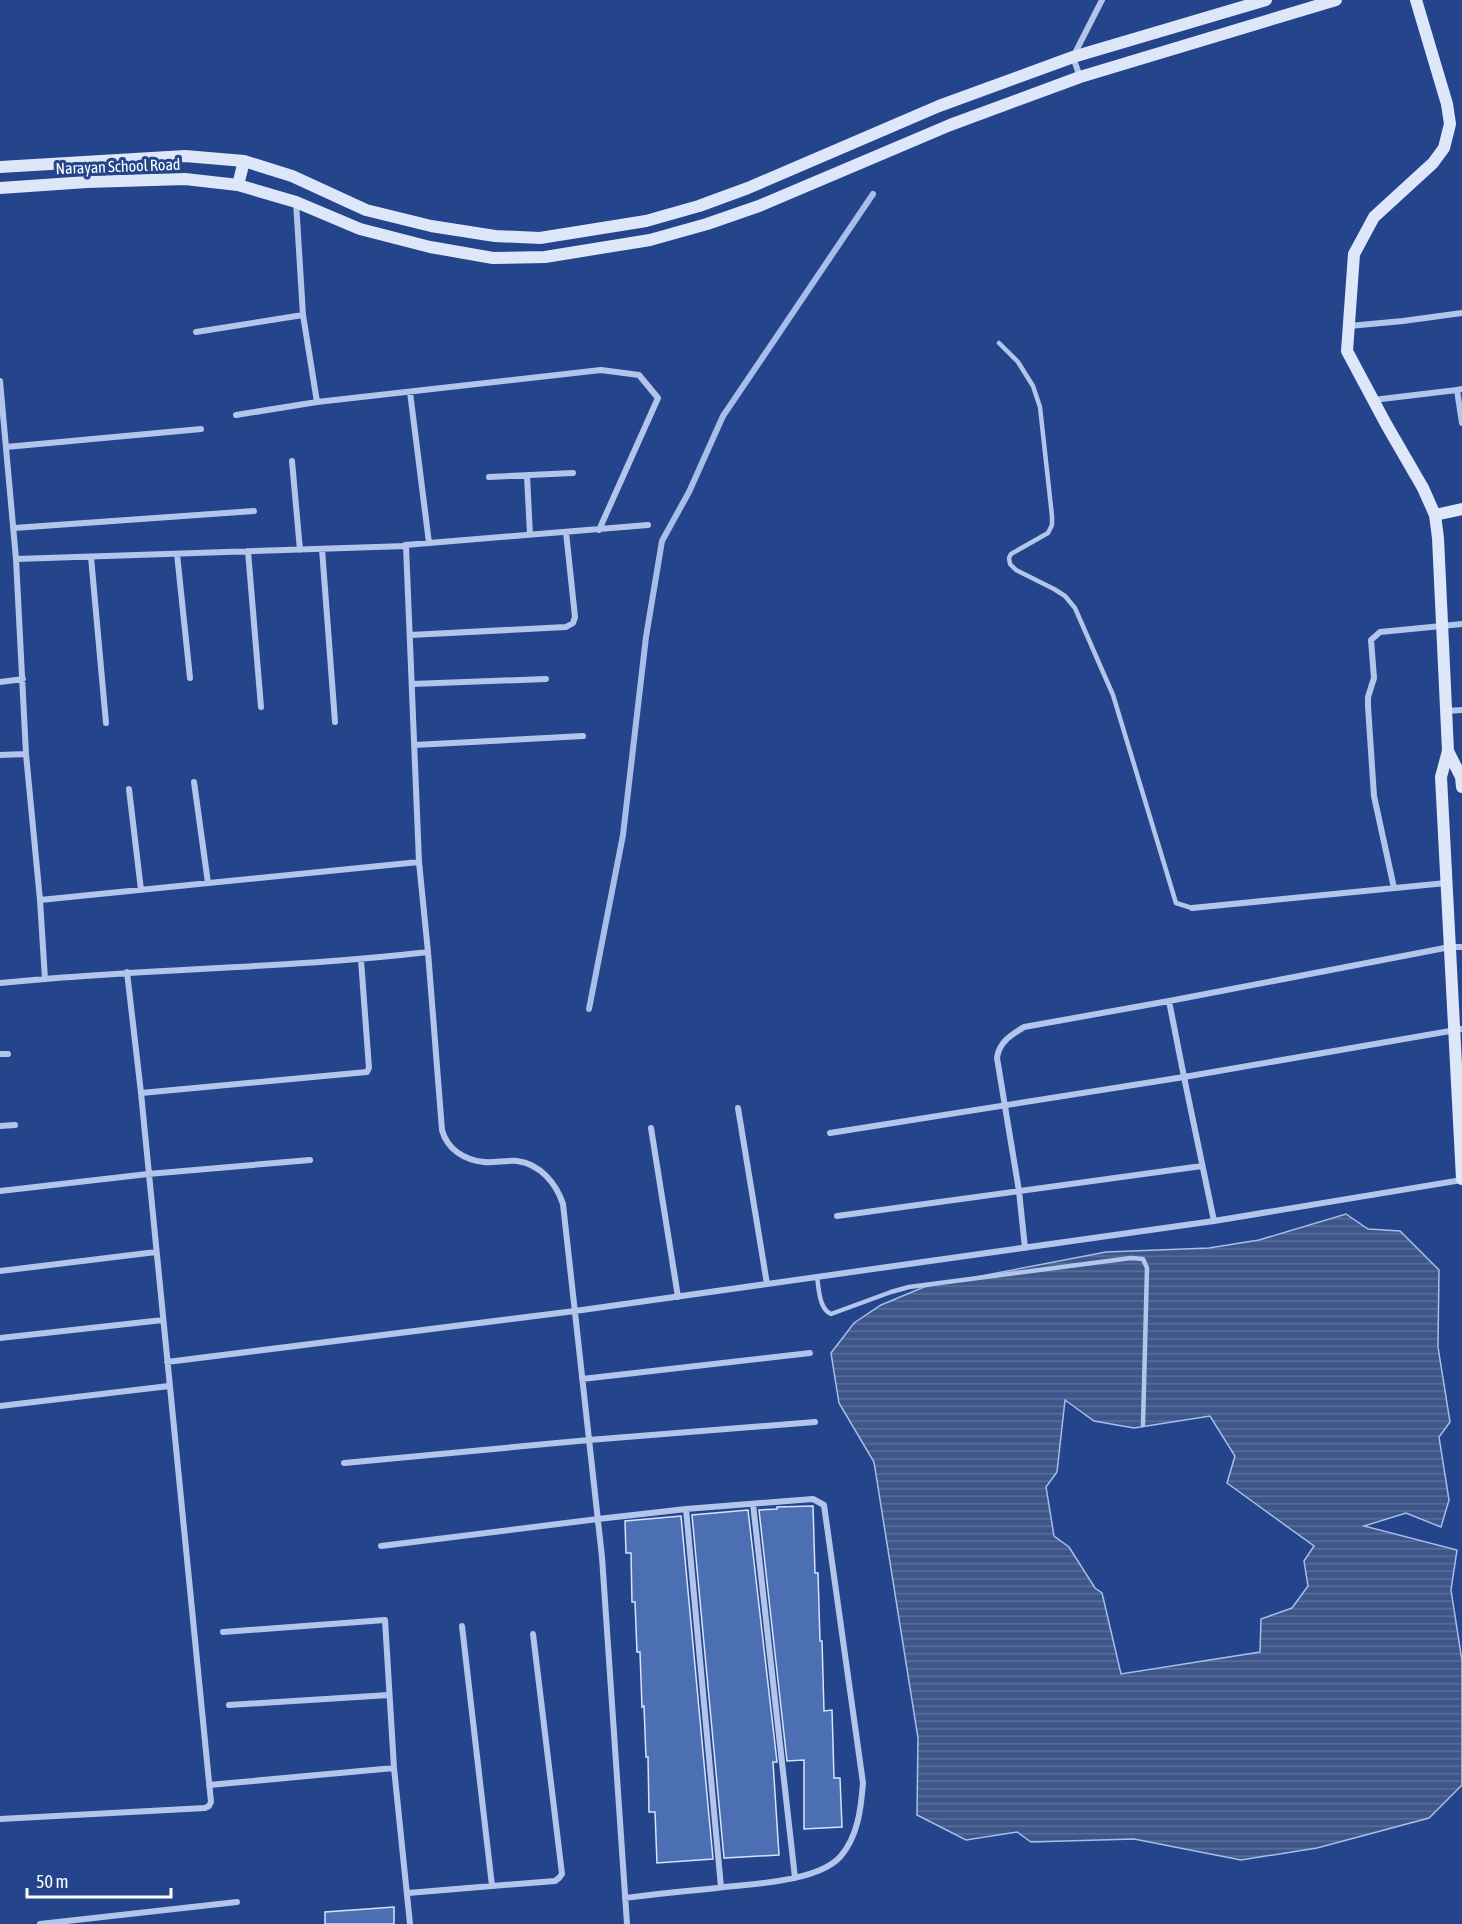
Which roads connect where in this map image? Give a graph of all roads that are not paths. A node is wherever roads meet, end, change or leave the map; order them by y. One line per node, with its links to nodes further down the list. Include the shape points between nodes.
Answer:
1 (1102, 0): 5 (street)
2 (1266, 0): 5 (street)
3 (1336, 0): 6 (street, Narayan School Road)
4 (1416, 0): 14 (street, via 1450,124 1444,148 1433,163 1374,217 1354,254)
5 (1073, 57): 6 (street); 7 (street, via 939,106 699,206 646,221 540,238 431,226 366,210 291,176)
6 (1080, 77): 11 (street, Narayan School Road, via 950,125 759,206 650,240 596,250 545,257 493,258 360,229)
7 (244, 161): 8 (street, via 185,156); 9 (street)
8 (0, 166)
9 (238, 185): 10 (street, Narayan School Road, via 185,179); 11 (street, Narayan School Road)
10 (0, 188)
11 (296, 202): 13 (street)
12 (1462, 313): 14 (street)
13 (303, 315): 15 (street); 22 (street)
14 (1349, 326): 21 (street, via 1347,351)
15 (196, 332)
16 (999, 343): 74 (lane, via 1034,386 1040,407 1052,516 1048,532 1011,554 1010,564 1065,596 1075,608 1113,695 1176,903)
17 (0, 381): 20 (street)
18 (1460, 389): 21 (street); 24 (street)
19 (410, 392): 22 (street); 36 (street, via 601,370 639,375 658,398); 39 (street)
20 (1, 396): 26 (street)
21 (1373, 400): 33 (street)
22 (317, 402): 23 (street)
23 (236, 415)
24 (1462, 423)
25 (201, 429): 26 (street)
26 (6, 447): 35 (street)
27 (292, 461): 42 (street)
28 (573, 473): 29 (street)
29 (527, 476): 30 (street); 38 (street)
30 (489, 477)
31 (1462, 509): 33 (street)
32 (254, 511): 35 (street)
33 (1436, 515): 48 (street)
34 (648, 525): 36 (street)
35 (14, 528): 46 (street)
36 (598, 530): 37 (street)
37 (566, 532): 38 (street); 49 (street, via 573,623 566,627)
38 (530, 535): 39 (street)
39 (429, 543): 40 (street)
40 (395, 546): 41 (street); 49 (street, via 406,546)
41 (322, 549): 42 (street); 58 (street)
42 (300, 550): 43 (street)
43 (248, 551): 44 (street); 55 (street)
44 (177, 554): 45 (street); 50 (street)
45 (91, 557): 46 (street); 59 (street)
46 (16, 559): 51 (street)
47 (1462, 624): 48 (street)
48 (1442, 626): 57 (street); 71 (street, via 1380,632 1371,640 1374,670 1368,706 1374,796)
49 (410, 635): 54 (street)
50 (190, 678)
51 (23, 679): 53 (street); 63 (street)
52 (546, 679): 54 (street)
53 (0, 682)
54 (412, 684): 61 (street)
55 (261, 707)
56 (1462, 710): 57 (street)
57 (1446, 711): 62 (street)
58 (335, 722)
59 (106, 723)
60 (583, 736): 61 (street)
61 (414, 745): 68 (street)
62 (1448, 751): 66 (street); 70 (street, via 1441,777)
63 (26, 754): 64 (street); 73 (street)
64 (0, 755)
65 (194, 782): 69 (street)
66 (1462, 787)
67 (129, 789): 72 (street)
68 (419, 861): 69 (street); 76 (street)
69 (208, 883): 72 (street)
70 (1446, 883): 71 (street); 75 (street)
71 (1394, 888): 74 (street)
72 (141, 890): 73 (street)
73 (40, 900): 79 (street)
74 (1192, 908)
75 (1456, 947): 81 (street); 82 (street)
76 (428, 952): 77 (street); 107 (street, via 444,1140 450,1148 472,1159 519,1161 547,1177 563,1204)
77 (361, 960): 78 (street); 86 (street, via 367,1072)
78 (127, 972): 79 (street); 86 (street)
79 (45, 979): 80 (street)
80 (0, 983)
81 (1169, 1001): 85 (street); 87 (street, via 1024,1027 1014,1033 998,1049)
82 (1458, 1030): 85 (street); 96 (street)
83 (8, 1053): 84 (street)
84 (0, 1054)
85 (1184, 1077): 87 (street); 94 (street)
86 (141, 1093): 95 (street)
87 (1004, 1107): 92 (street); 98 (street)
88 (738, 1108): 105 (street)
89 (15, 1125): 90 (street)
90 (0, 1126)
91 (651, 1128): 106 (street)
92 (830, 1132)
93 (310, 1160): 95 (street)
94 (1202, 1166): 98 (street); 100 (street)
95 (148, 1174): 97 (street); 102 (street)
96 (1462, 1179): 100 (street)
97 (0, 1191)
98 (1018, 1191): 99 (street); 101 (street)
99 (837, 1216)
100 (1214, 1221): 101 (street)
101 (1026, 1248): 104 (street)
102 (156, 1252): 103 (street); 108 (street)
103 (0, 1271)
104 (817, 1277): 105 (street); 116 (lane, via 823,1307 831,1314 909,1287 1143,1259 1147,1268)
105 (767, 1284): 106 (street)
106 (678, 1297): 107 (street)
107 (575, 1311): 111 (street); 112 (street)
108 (163, 1320): 109 (street); 111 (street)
109 (0, 1338)
110 (810, 1353): 112 (street)
111 (167, 1362): 113 (street)
112 (582, 1379): 117 (street)
113 (169, 1386): 114 (street); 129 (street)
114 (0, 1406)
115 (815, 1422): 117 (street)
116 (1143, 1425)
117 (589, 1440): 118 (street); 121 (street)
118 (344, 1462)
119 (753, 1504): 120 (street); 131 (street); 131 (street, via 813,1499 824,1505 863,1783 861,1812 840,1857 822,1869)
120 (686, 1509): 121 (street); 133 (street)
121 (598, 1519): 122 (street); 135 (street)
122 (381, 1546)
123 (462, 1626): 132 (street)
124 (223, 1632): 126 (street, via 385,1620)
125 (532, 1634): 132 (street, via 562,1874 555,1881)
126 (389, 1695): 127 (street); 128 (street)
127 (229, 1705)
128 (394, 1768): 129 (street); 134 (street)
129 (209, 1785): 130 (street, via 211,1802 205,1808)
130 (0, 1819)
131 (795, 1878): 133 (street)
132 (492, 1886): 134 (street)
133 (721, 1887): 135 (street)
134 (408, 1893): 138 (street)
135 (625, 1898): 139 (street)
136 (237, 1902): 137 (street)
137 (40, 1924)
138 (411, 1924)
139 (627, 1924)

